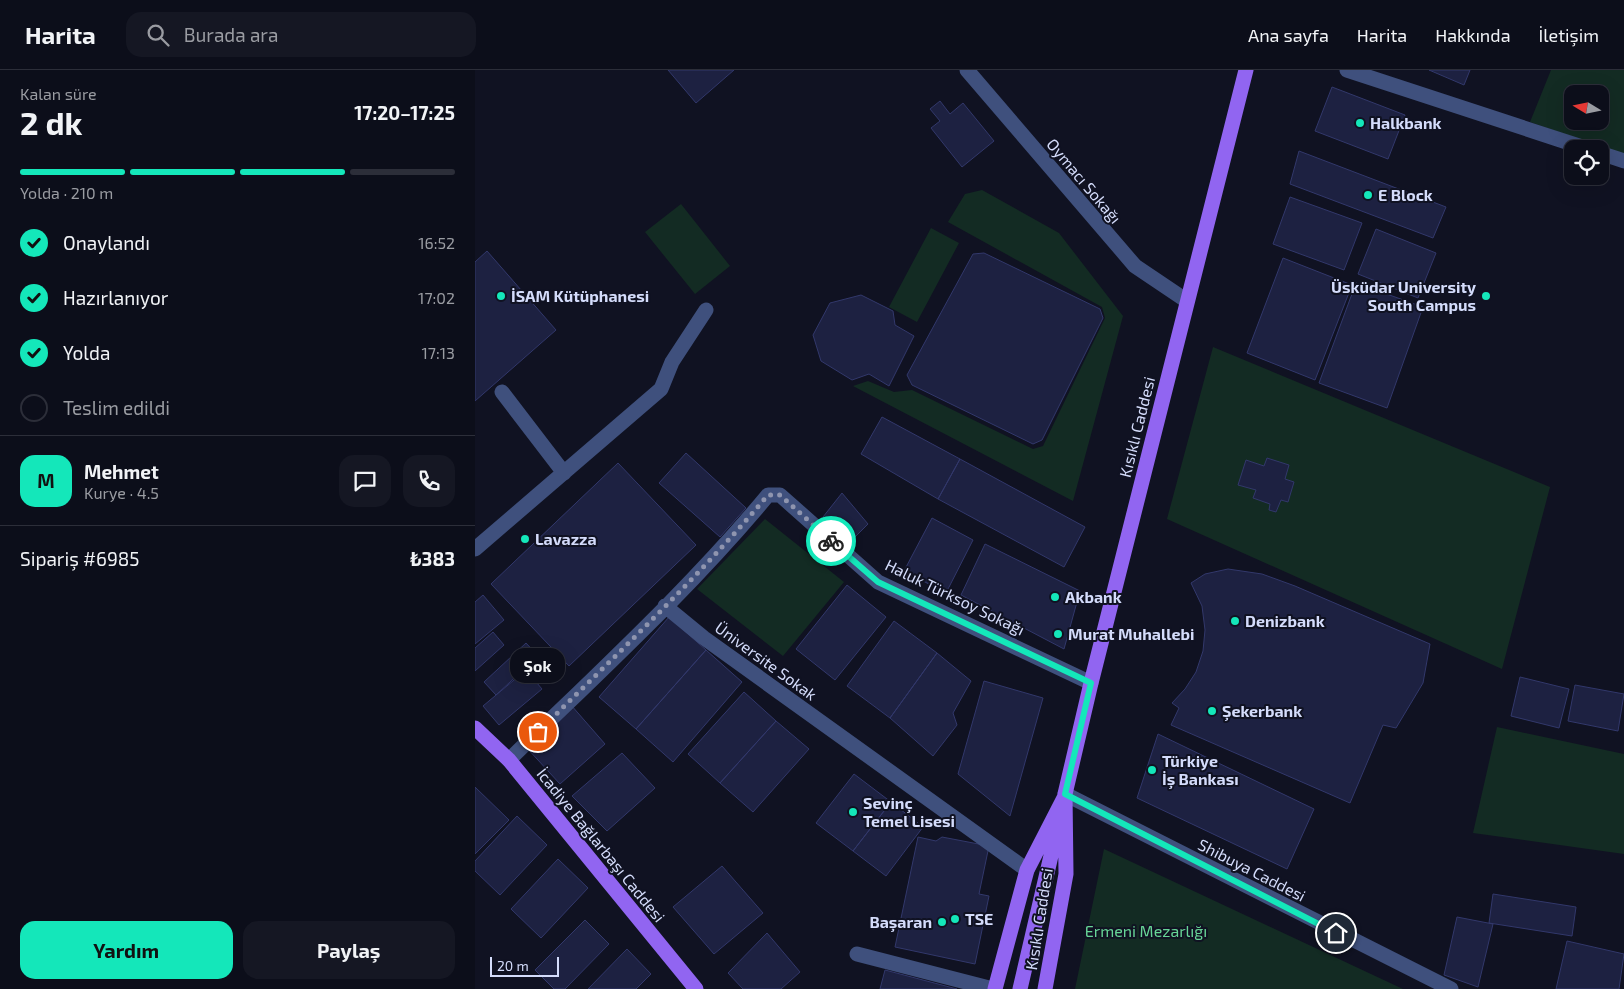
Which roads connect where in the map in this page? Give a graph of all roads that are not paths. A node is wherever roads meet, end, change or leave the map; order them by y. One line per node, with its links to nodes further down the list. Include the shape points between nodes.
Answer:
1 (967, 70): 7 (street, Oymacı Sokağı, via 1135,266)
2 (1245, 70): 7 (main road, Kısıklı Caddesi)
3 (1347, 70): 4 (street)
4 (1564, 141)
5 (1609, 156): 6 (street)
6 (1624, 161)
7 (1187, 301): 13 (main road, Kısıklı Caddesi)
8 (705, 310): 10 (street, via 672,362 661,389)
9 (502, 392): 10 (street)
10 (564, 473): 11 (street)
11 (475, 549)
12 (665, 606): 13 (street, Haluk Türksoy Sokağı, via 768,495 780,495 878,582); 15 (street); 17 (street, Üniversite Sokak, via 704,638)
13 (1091, 683): 16 (main road, Kısıklı Caddesi)
14 (475, 728): 15 (main road, İcadiye Bağlarbaşı Caddesi)
15 (509, 760): 19 (main road, İcadiye Bağlarbaşı Caddesi)
16 (1065, 794): 17 (main road, Kısıklı Caddesi); 21 (main road); 22 (main road, Kısıklı Caddesi, via 1066,874); 23 (street, Shibuya Caddesi)
17 (1027, 870): 20 (main road, Kısıklı Caddesi)
18 (857, 954): 20 (street)
19 (697, 989)
20 (994, 989)
21 (1019, 989)
22 (1045, 989)
23 (1451, 989)

